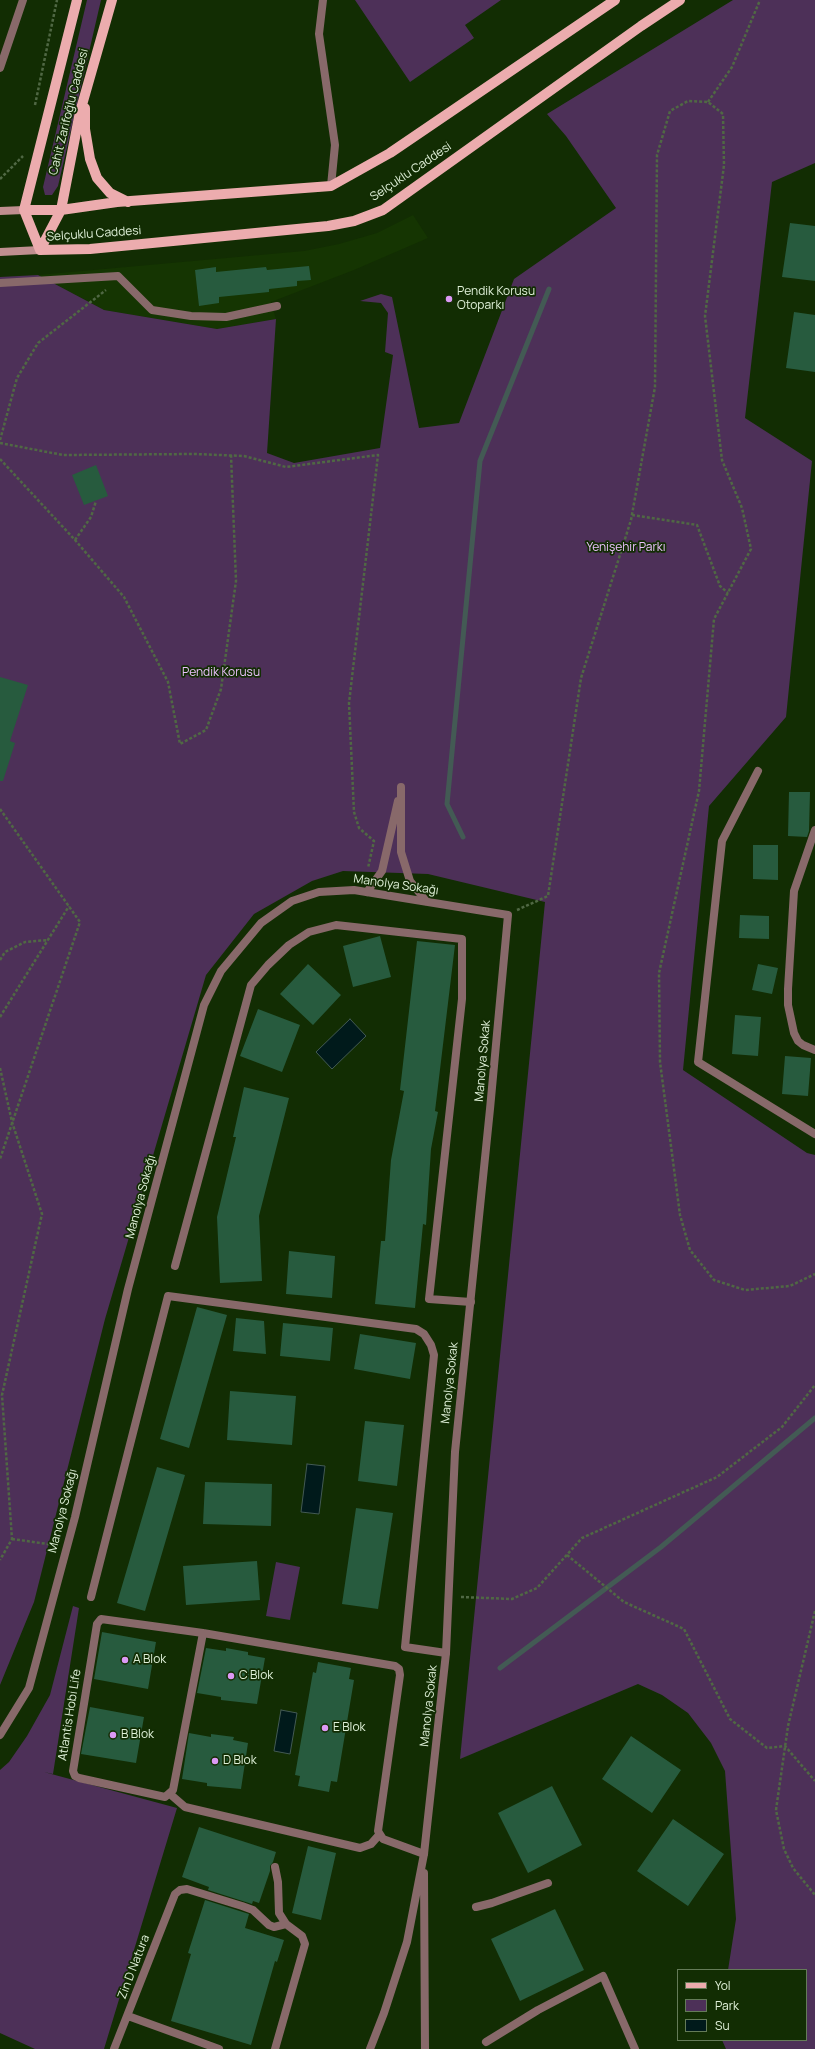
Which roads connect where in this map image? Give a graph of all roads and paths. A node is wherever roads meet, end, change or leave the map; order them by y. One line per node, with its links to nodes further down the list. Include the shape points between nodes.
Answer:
1 (23, 0): 9 (street)
2 (57, 0): 12 (path)
3 (77, 0): 17 (main road, Cahit Zarifoğlu Caddesi)
4 (112, 0): 10 (main road, Cahit Zarifoğlu Caddesi)
5 (323, 0): 15 (street, via 318,34 335,144)
6 (615, 0): 15 (main road, via 390,153)
7 (680, 0): 20 (main road, Selçuklu Caddesi, via 383,210 354,221 328,226 90,249)
8 (760, 0): 11 (path, via 732,67)
9 (0, 68)
10 (85, 94): 16 (main road, via 85,130 90,159 97,178 110,193); 18 (main road, Cahit Zarifoğlu Caddesi)
11 (708, 102): 29 (path, via 688,101 670,111 657,155 655,387); 31 (path, via 723,114 724,165 705,316 722,460 742,508 751,549)
12 (34, 109)
13 (25, 154): 14 (path)
14 (0, 179)
15 (331, 186): 16 (main road)
16 (128, 202): 18 (main road)
17 (24, 210): 18 (main road); 19 (main road); 20 (main road, Selçuklu Caddesi)
18 (61, 210): 20 (main road, Cahit Zarifoğlu Caddesi)
19 (0, 211)
20 (40, 250): 21 (main road, Selçuklu Caddesi)
21 (0, 252)
22 (118, 276): 23 (street); 24 (street, via 152,310 191,316 226,317); 25 (path, via 107,289 38,343 17,378)
23 (0, 283)
24 (277, 306)
25 (0, 441): 26 (path, via 63,455)
26 (231, 455): 30 (path, via 236,581 221,688 206,730 180,744 168,682 124,597); 35 (path, via 286,467 378,455 349,702 354,812 358,828 374,841)
27 (0, 458): 30 (path)
28 (96, 501): 30 (path, via 91,517)
29 (632, 515): 31 (path, via 697,525 720,586); 39 (path, via 581,678 548,896)
30 (75, 540)
31 (728, 593): 50 (path, via 714,619 699,791 659,973 660,1062 680,1215 690,1250 714,1280 745,1290 790,1286)
32 (758, 771): 47 (street, via 722,841 698,1062)
33 (0, 809): 38 (path)
34 (815, 830): 44 (street, via 794,891 788,989 788,1005 794,1033 798,1041)
35 (367, 870)
36 (367, 892): 37 (street, Manolya Sokağı); 37 (street, via 382,871 401,787 401,852 410,881); 54 (street, Manolya Sokağı, via 319,892 292,901 261,923 238,949 221,971 204,1005 128,1289)
37 (426, 901): 39 (street, Manolya Sokağı)
38 (69, 906): 40 (path); 46 (path, via 80,922)
39 (508, 915): 51 (street, Manolya Sokak)
40 (48, 940): 41 (path, via 25,942 5,952); 42 (path)
41 (0, 960)
42 (1, 1012): 43 (path)
43 (0, 1017)
44 (815, 1050)
45 (0, 1068): 46 (path)
46 (12, 1122): 48 (path); 53 (path, via 42,1214 2,1395)
47 (815, 1134)
48 (0, 1159)
49 (175, 1266): 51 (street, via 251,985 268,965 289,945 309,932 336,925 462,939 462,999 429,1299)
50 (815, 1274)
51 (471, 1302): 58 (street, Manolya Sokak, via 455,1452)
52 (815, 1385): 55 (path, via 782,1427 716,1477 582,1538)
53 (12, 1539): 54 (path); 56 (path)
54 (67, 1546): 62 (street, Manolya Sokağı, via 29,1688)
55 (567, 1555): 58 (path, via 537,1588 512,1599); 63 (path, via 624,1602 684,1629 730,1719 767,1748)
56 (0, 1560)
57 (91, 1597): 61 (street, via 168,1296 416,1329 424,1334 434,1355 405,1647)
58 (449, 1597): 61 (street, Manolya Sokak)
59 (815, 1610): 63 (path)
60 (203, 1633): 65 (street, via 176,1785); 65 (street, Atlantis Hobi Life, via 104,1618 97,1624 74,1774 78,1778 165,1797); 66 (street, Atlantis Hobi Life, via 395,1666 399,1670 378,1825)
61 (446, 1653): 67 (street, Manolya Sokak)
62 (0, 1735)
63 (785, 1746): 64 (path); 70 (path, via 776,1810 784,1849 793,1868)
64 (815, 1781)
65 (170, 1794): 66 (street, via 185,1807 360,1848 371,1844)
66 (379, 1835): 67 (street, via 383,1839)
67 (424, 1854): 78 (street, Manolya Sokak, via 407,1942); 79 (street, Manolya Sokak)
68 (275, 1867): 72 (street, via 278,1909)
69 (548, 1883): 71 (street, via 492,1904)
70 (815, 1895)
71 (476, 1907)
72 (286, 1924): 73 (street, Zin D Natura, via 274,1927 253,1910 183,1889 175,1894); 77 (street, via 302,1936 305,1947)
73 (128, 2016): 75 (street, Zin D Natura); 76 (street)
74 (486, 2042): 80 (street, via 538,2010 603,1976)
75 (114, 2049)
76 (219, 2049)
77 (275, 2049)
78 (370, 2049)
79 (425, 2049)
80 (635, 2049)

